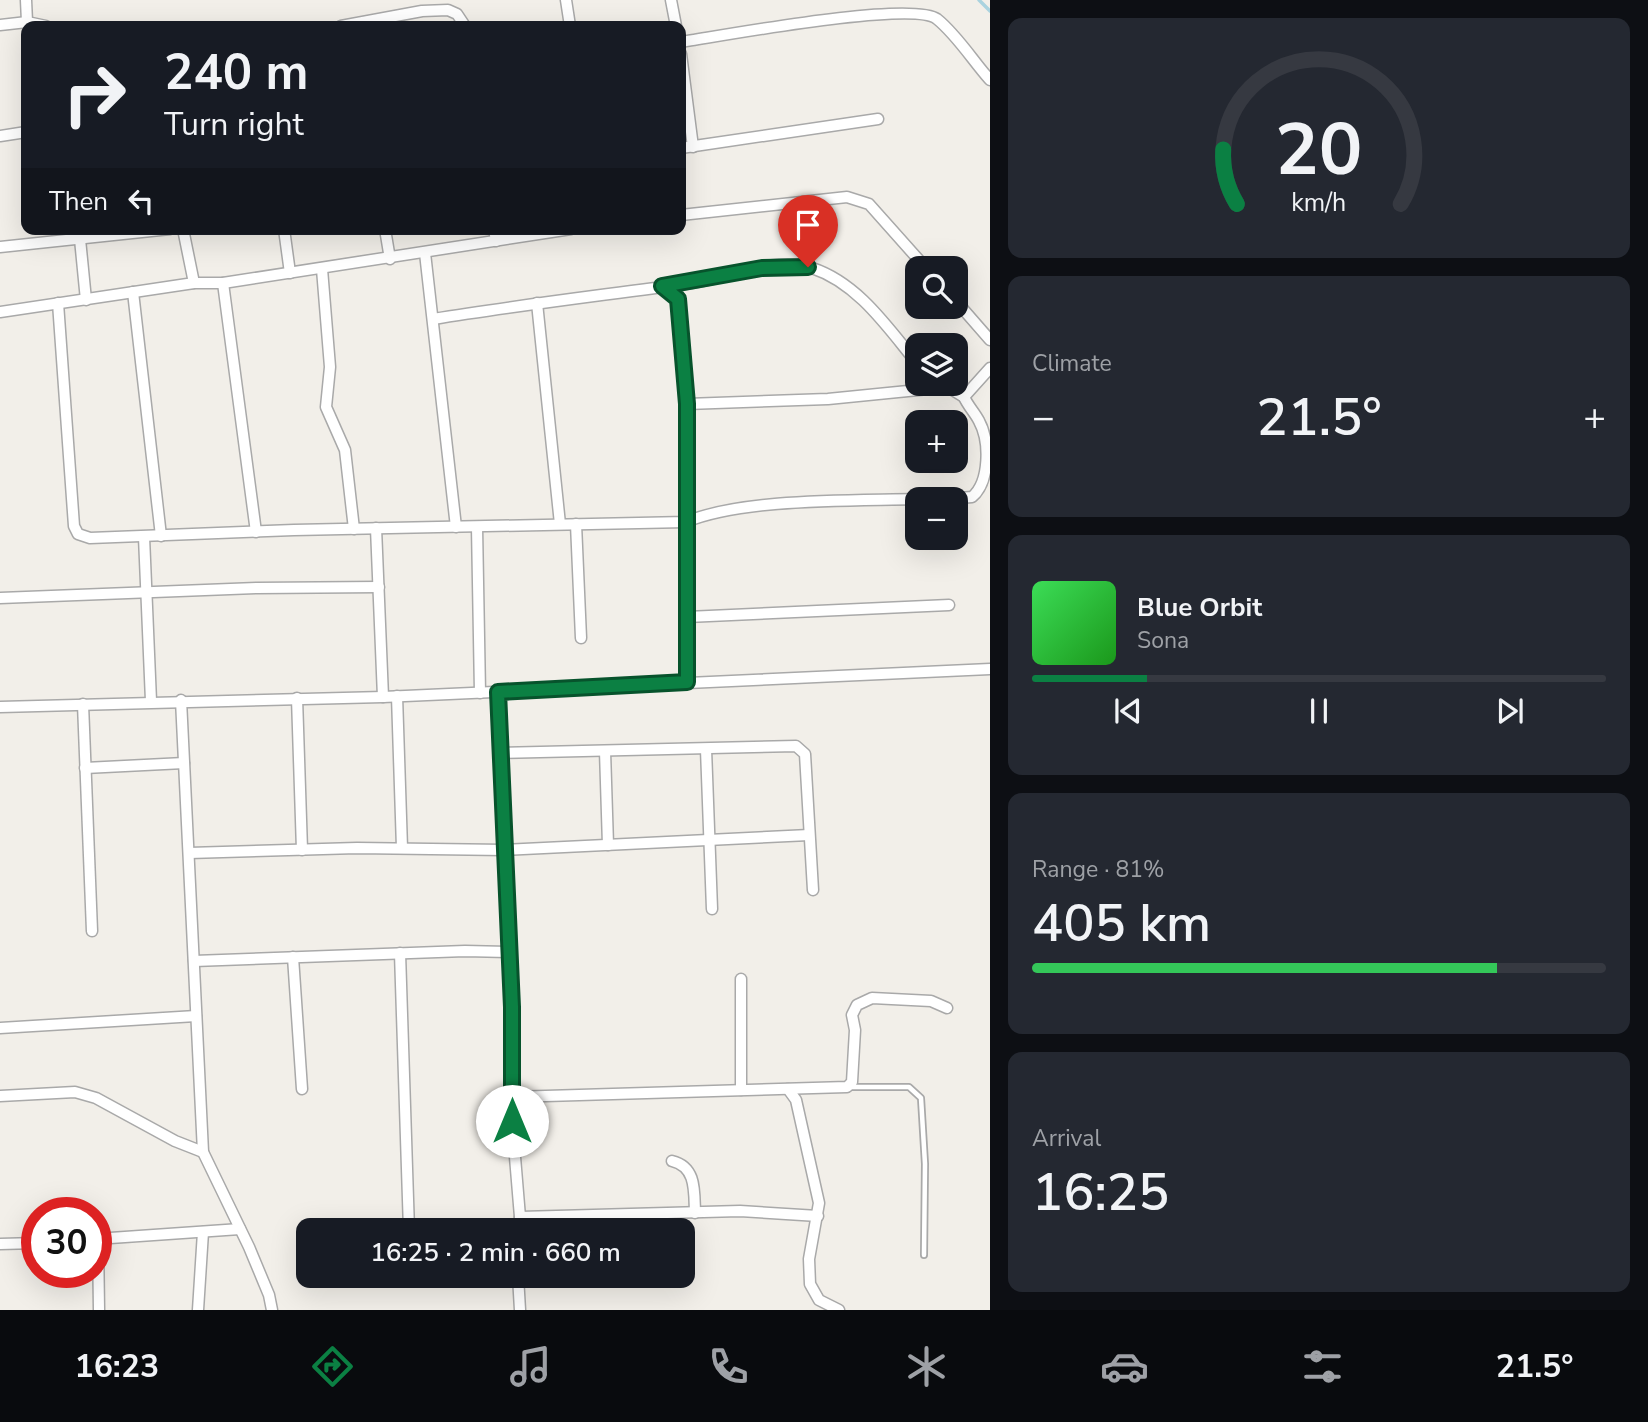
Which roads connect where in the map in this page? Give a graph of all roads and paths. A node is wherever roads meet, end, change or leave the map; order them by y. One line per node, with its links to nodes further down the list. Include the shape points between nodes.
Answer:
1 (26, 0): 4 (street)
2 (566, 0): 7 (street)
3 (671, 0): 8 (street)
4 (27, 21)
5 (377, 21): 6 (street, via 439,9 457,14)
6 (462, 21)
7 (569, 21)
8 (675, 21)
9 (21, 23): 10 (street)
10 (0, 25)
11 (686, 41): 12 (street, via 916,12 936,18)
12 (990, 80)
13 (686, 93): 17 (street)
14 (878, 119): 17 (street)
15 (21, 133): 16 (street)
16 (0, 136)
17 (693, 147): 18 (street)
18 (686, 148)
19 (686, 214): 30 (street, via 859,199 869,204)
20 (68, 235): 28 (street)
21 (79, 235): 38 (street)
22 (184, 235): 34 (street)
23 (285, 235): 33 (street)
24 (386, 235): 31 (street)
25 (495, 235): 27 (street)
26 (534, 235): 27 (street)
27 (496, 241): 29 (street)
28 (0, 247)
29 (425, 253): 31 (street); 43 (street)
30 (915, 256)
31 (390, 259): 32 (street)
32 (322, 269): 33 (street); 58 (street, via 330,367 326,407 345,450)
33 (290, 273): 35 (street)
34 (194, 283): 35 (street); 37 (street)
35 (223, 283): 59 (street)
36 (662, 286): 40 (street); 45 (street, via 762,268 808,267 855,294); 49 (street, via 678,299)
37 (133, 292): 38 (street); 60 (street)
38 (86, 300): 39 (street)
39 (58, 303): 41 (street); 61 (street, via 74,526 78,534 90,538)
40 (537, 303): 43 (street); 53 (street)
41 (0, 312)
42 (968, 315): 44 (street)
43 (433, 319): 55 (street)
44 (990, 340)
45 (905, 348)
46 (990, 369): 48 (street)
47 (905, 390): 49 (street, via 828,399)
48 (964, 397): 50 (street, via 980,422 986,455 981,486)
49 (687, 404): 52 (street)
50 (968, 497)
51 (905, 500): 52 (street, via 708,513)
52 (687, 522): 54 (street); 66 (street)
53 (560, 524): 54 (street); 56 (street)
54 (576, 524): 67 (street)
55 (456, 527): 56 (street); 57 (street)
56 (477, 527): 71 (street)
57 (376, 528): 58 (street); 62 (street)
58 (354, 529): 59 (street)
59 (256, 532): 60 (street)
60 (161, 536): 61 (street)
61 (144, 537): 63 (street)
62 (379, 587): 63 (street); 73 (street)
63 (147, 593): 64 (street); 75 (street)
64 (0, 598)
65 (949, 605): 66 (street)
66 (687, 617): 69 (street)
67 (581, 638)
68 (990, 669): 69 (street)
69 (687, 682): 70 (street)
70 (498, 692): 71 (street); 81 (street)
71 (480, 693): 72 (street)
72 (397, 696): 73 (street); 87 (street)
73 (383, 697): 74 (street)
74 (297, 698): 76 (street); 88 (street)
75 (151, 701): 76 (street); 77 (street)
76 (181, 701): 82 (street)
77 (83, 704): 78 (street); 83 (street)
78 (0, 707)
79 (706, 749): 80 (street); 84 (street, via 802,749); 85 (street)
80 (605, 751): 81 (street); 86 (street)
81 (501, 753): 89 (street)
82 (184, 763): 83 (street); 90 (street)
83 (85, 768): 93 (street)
84 (809, 835): 85 (street); 91 (street)
85 (708, 841): 86 (street); 92 (street)
86 (608, 845): 89 (street)
87 (402, 848): 88 (street); 89 (street)
88 (302, 850): 90 (street)
89 (505, 850): 94 (street)
90 (189, 853): 97 (street)
91 (813, 890)
92 (712, 909)
93 (92, 931)
94 (508, 952): 95 (street); 107 (street)
95 (400, 953): 96 (street); 113 (street)
96 (293, 957): 97 (street); 103 (street)
97 (194, 961): 100 (street)
98 (741, 979): 105 (street)
99 (947, 1008): 102 (street, via 931,1001 872,998 857,1005 852,1015 852,1082)
100 (196, 1016): 101 (street); 108 (street)
101 (0, 1028)
102 (847, 1087): 104 (street); 119 (lane, via 909,1087 921,1098)
103 (302, 1089)
104 (788, 1089): 105 (street); 111 (street, via 796,1100)
105 (741, 1090): 107 (street)
106 (0, 1096): 108 (street, via 75,1092)
107 (512, 1097): 112 (street)
108 (203, 1152): 114 (street)
109 (672, 1161): 110 (street, via 690,1174)
110 (695, 1213): 111 (street); 112 (street)
111 (818, 1216): 126 (street, via 809,1259 810,1284 819,1300)
112 (520, 1217)
113 (409, 1218)
114 (240, 1229): 115 (street); 124 (street)
115 (203, 1231): 116 (street); 123 (street)
116 (112, 1238)
117 (21, 1243): 118 (street)
118 (0, 1244)
119 (924, 1255)
120 (98, 1288): 122 (street)
121 (519, 1288): 125 (street)
122 (99, 1310)
123 (198, 1310)
124 (272, 1310)
125 (520, 1310)
126 (839, 1310)

